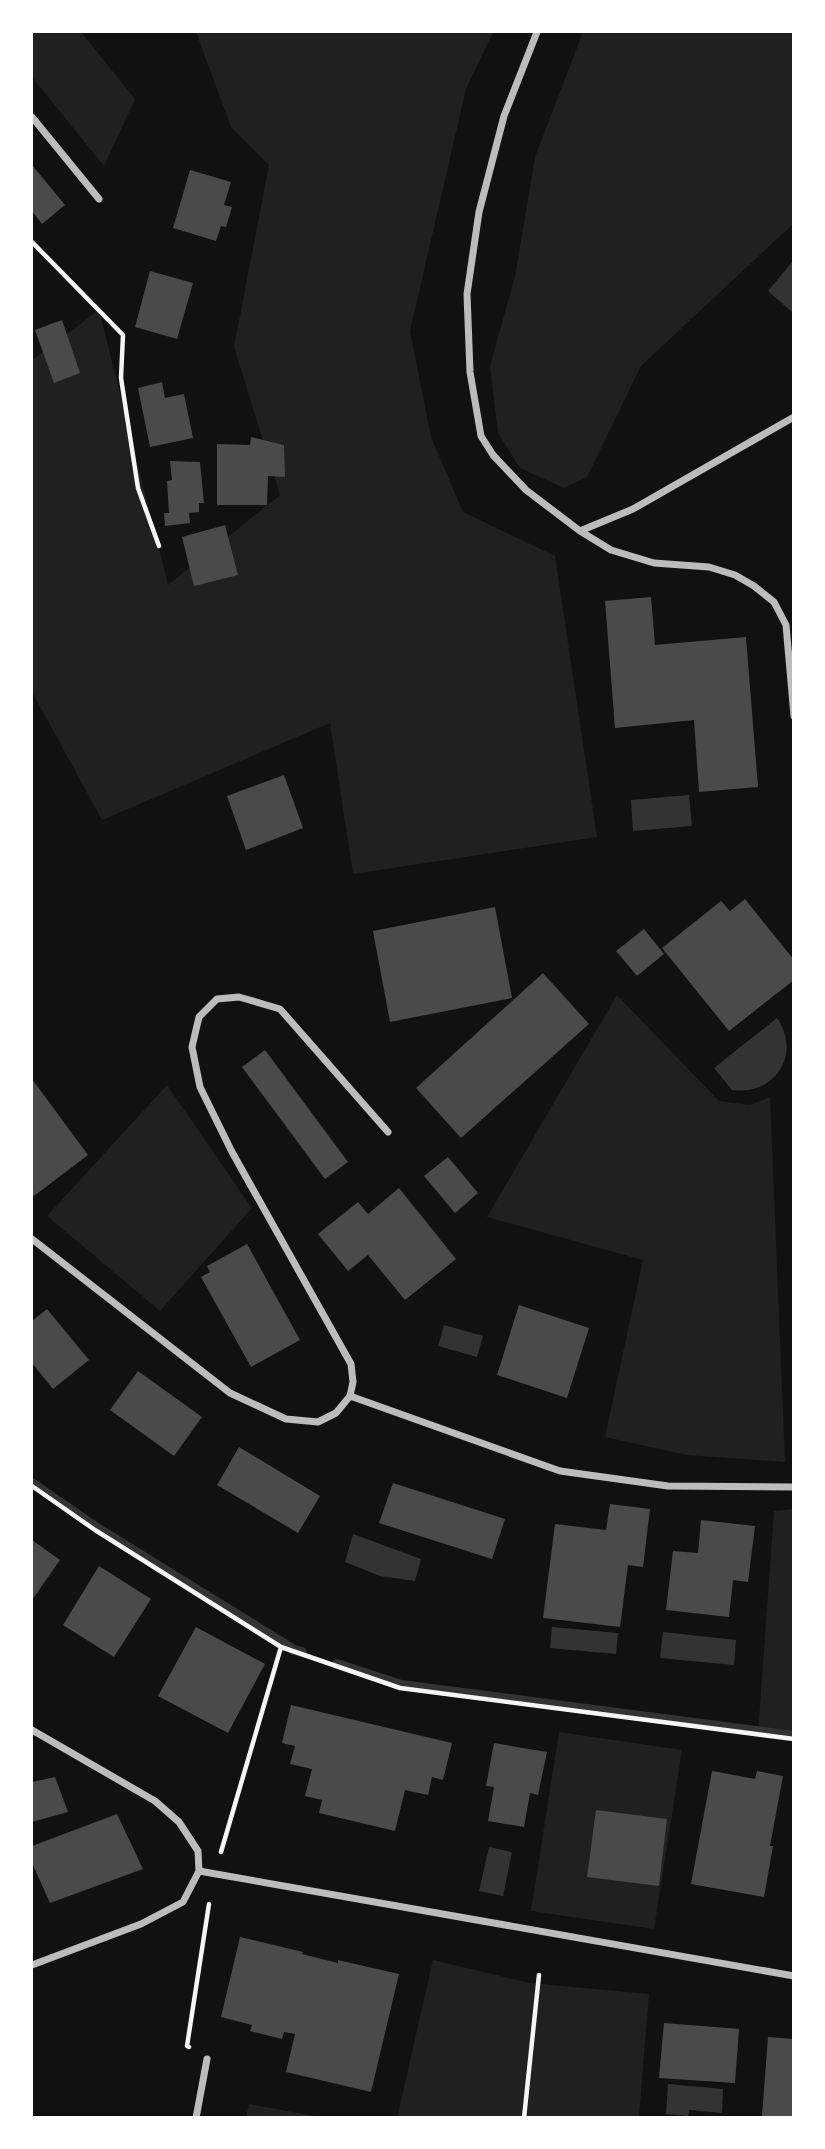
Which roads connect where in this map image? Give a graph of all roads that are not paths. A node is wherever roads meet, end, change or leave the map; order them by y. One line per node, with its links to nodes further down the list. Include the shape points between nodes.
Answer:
1 (537, 32): 5 (street, via 503,116 479,212 467,294 470,372 481,436 493,455 526,490)
2 (32, 117): 3 (street)
3 (99, 199)
4 (793, 417): 5 (street, via 633,509)
5 (580, 531): 6 (street, via 611,550 654,563 709,567 735,575 774,602 786,625)
6 (793, 716)
7 (388, 1132): 9 (street, via 280,1009 239,997 217,999 199,1017 192,1047 200,1087 351,1364)
8 (32, 1239): 9 (street, via 230,1393 286,1419 318,1422 336,1413)
9 (350, 1396): 10 (street, via 560,1471 668,1486)
10 (793, 1487)
11 (32, 1730): 12 (street, via 155,1801 179,1822 198,1852)
12 (199, 1871): 13 (street, via 183,1902 141,1924); 14 (street)
13 (32, 1965)
14 (793, 1976)
15 (207, 2059): 16 (street)
16 (195, 2118)

